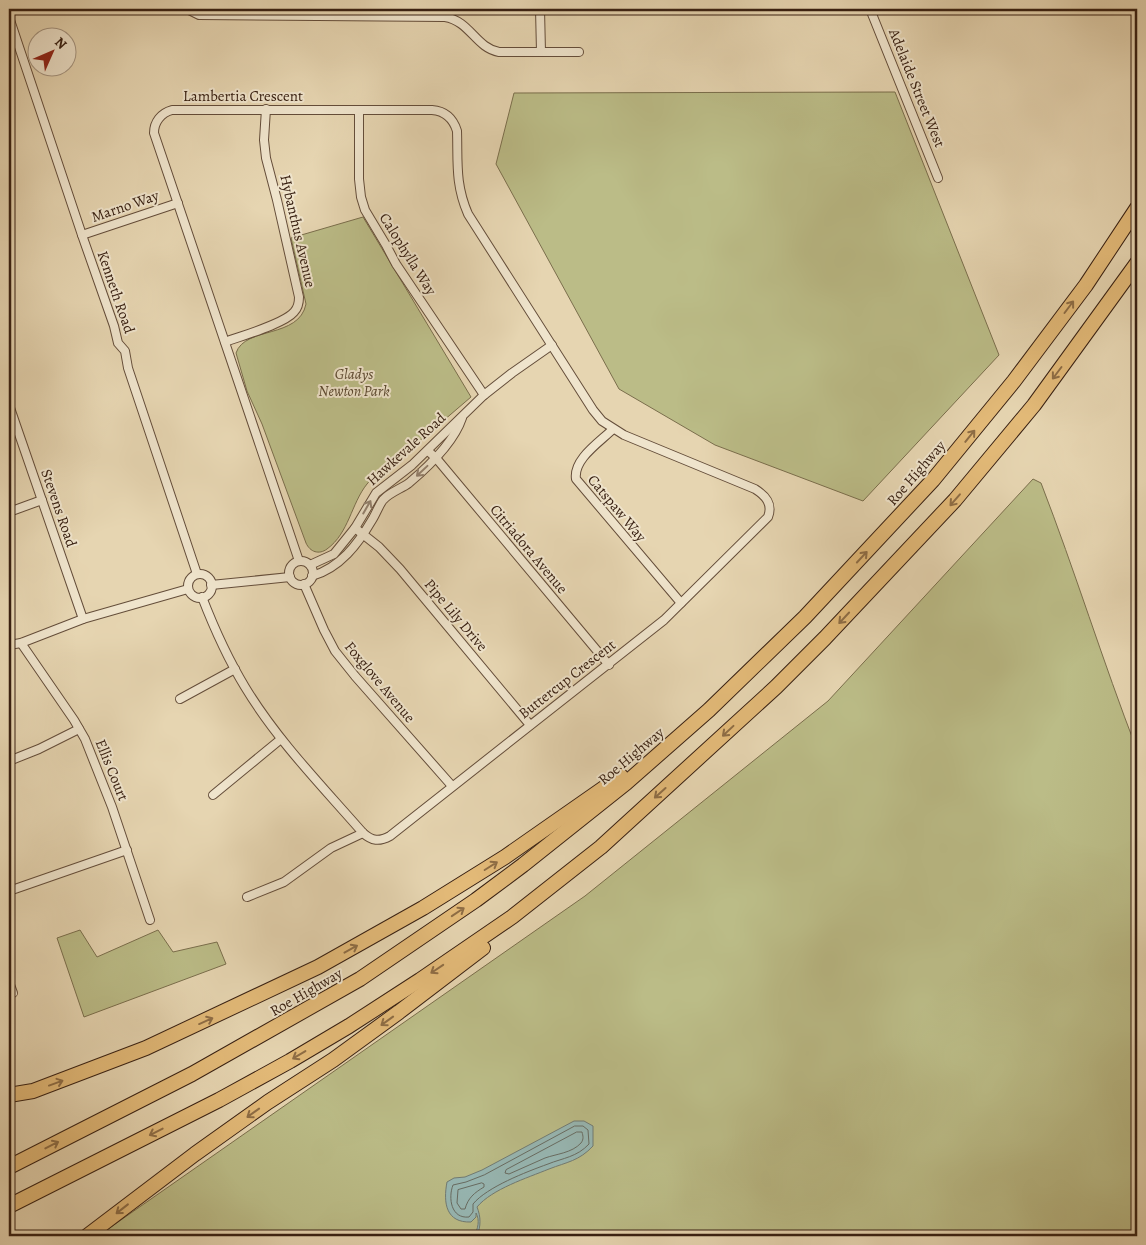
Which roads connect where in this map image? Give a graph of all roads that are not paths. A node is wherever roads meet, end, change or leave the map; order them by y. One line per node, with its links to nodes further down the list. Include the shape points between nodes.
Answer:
1 (187, 9): 5 (street, via 199,15 454,18 491,51)
2 (540, 9): 5 (street)
3 (870, 9): 9 (street, Adelaide Street West)
4 (9, 17): 12 (street, Kenneth Road)
5 (541, 52): 6 (street)
6 (579, 52)
7 (266, 110): 8 (street, Lambertia Crescent); 10 (street, Lambertia Crescent, via 172,110 158,119 154,133); 14 (street, Hybanthus Avenue, via 266,158 298,305 283,320)
8 (359, 110): 15 (street, Lambertia Crescent, via 440,111 455,124 458,184 468,214); 16 (street, Calophylla Way, via 359,179 364,210 396,264)
9 (938, 178)
10 (178, 203): 12 (street, Marno Way); 14 (street, Lambertia Crescent)
11 (1137, 208): 31 (highway, Roe Highway, one-way to 11, via 934,480 1014,381 1086,285)
12 (82, 235): 28 (street, Kenneth Road, via 118,343 125,352)
13 (1137, 263): 50 (highway, one-way to 50, via 1034,404 955,500 776,687)
14 (225, 342): 26 (street, Lambertia Crescent)
15 (552, 345): 16 (street, Hawkevale Road); 19 (street, Buttercup Crescent, via 593,410)
16 (484, 395): 18 (street, Hawkevale Road)
17 (9, 405): 22 (street, Stevens Road)
18 (462, 418): 20 (street, Hawkevale Road); 21 (street, Hawkevale Road)
19 (613, 429): 36 (street, Catspaw Way, via 579,462 575,470 576,479); 36 (street, Buttercup Crescent, via 755,489 770,504 768,517)
20 (428, 451): 21 (street, Citriadora Avenue); 24 (street, Hawkevale Road, one-way to 20, via 376,493)
21 (436, 458): 25 (street, Hawkevale Road, one-way to 25, via 383,500); 40 (street, Citriadora Avenue)
22 (42, 500): 23 (street); 37 (street, Stevens Road)
23 (9, 512)
24 (355, 528): 25 (street, Pipe Lily Drive); 27 (street, Hawkevale Road, via 334,554)
25 (364, 534): 29 (street, Hawkevale Road, via 340,561); 43 (street, Pipe Lily Drive, via 400,569)
26 (299, 561): 27 (street); 30 (street, via 291,567)
27 (310, 565): 29 (street)
28 (197, 574): 33 (street, via 207,576); 34 (street, via 190,580)
29 (312, 576): 32 (street, Hawkevale Road)
30 (290, 577): 32 (street); 33 (street)
31 (839, 581): 57 (highway, one-way to 31, via 33,1091 79,1074 227,1012 382,932 489,867 628,771 722,690); 58 (highway, Roe Highway, one-way to 31, via 192,1074 317,1005 476,900 571,828 696,722)
32 (304, 584): 47 (street, Foxglove Avenue, via 335,651)
33 (211, 585): 35 (street, via 209,593)
34 (188, 589): 35 (street, via 194,596); 37 (street)
35 (202, 597): 41 (street)
36 (681, 603): 40 (street, Buttercup Crescent)
37 (83, 620): 38 (street)
38 (21, 643): 39 (street); 44 (street, Ellis Court)
39 (9, 645)
40 (609, 665): 43 (street, Buttercup Crescent)
41 (235, 669): 42 (street); 45 (street)
42 (180, 699)
43 (530, 725): 47 (street, Buttercup Crescent)
44 (79, 729): 46 (street); 51 (street, Ellis Court)
45 (281, 739): 48 (street); 49 (street)
46 (9, 761)
47 (452, 786): 49 (street, Buttercup Crescent, via 386,838 372,840)
48 (213, 795)
49 (363, 833): 53 (street, via 331,848 284,882)
50 (601, 847): 59 (highway, one-way to 59, via 512,918 349,1026 219,1100); 60 (highway, one-way to 60, via 498,936 399,1012 195,1154)
51 (127, 850): 52 (street); 54 (street, Ellis Court)
52 (9, 891)
53 (247, 897)
54 (150, 920)
55 (9, 982): 56 (street)
56 (12, 993)
57 (9, 1095)
58 (9, 1167)
59 (9, 1206)
60 (87, 1236)

